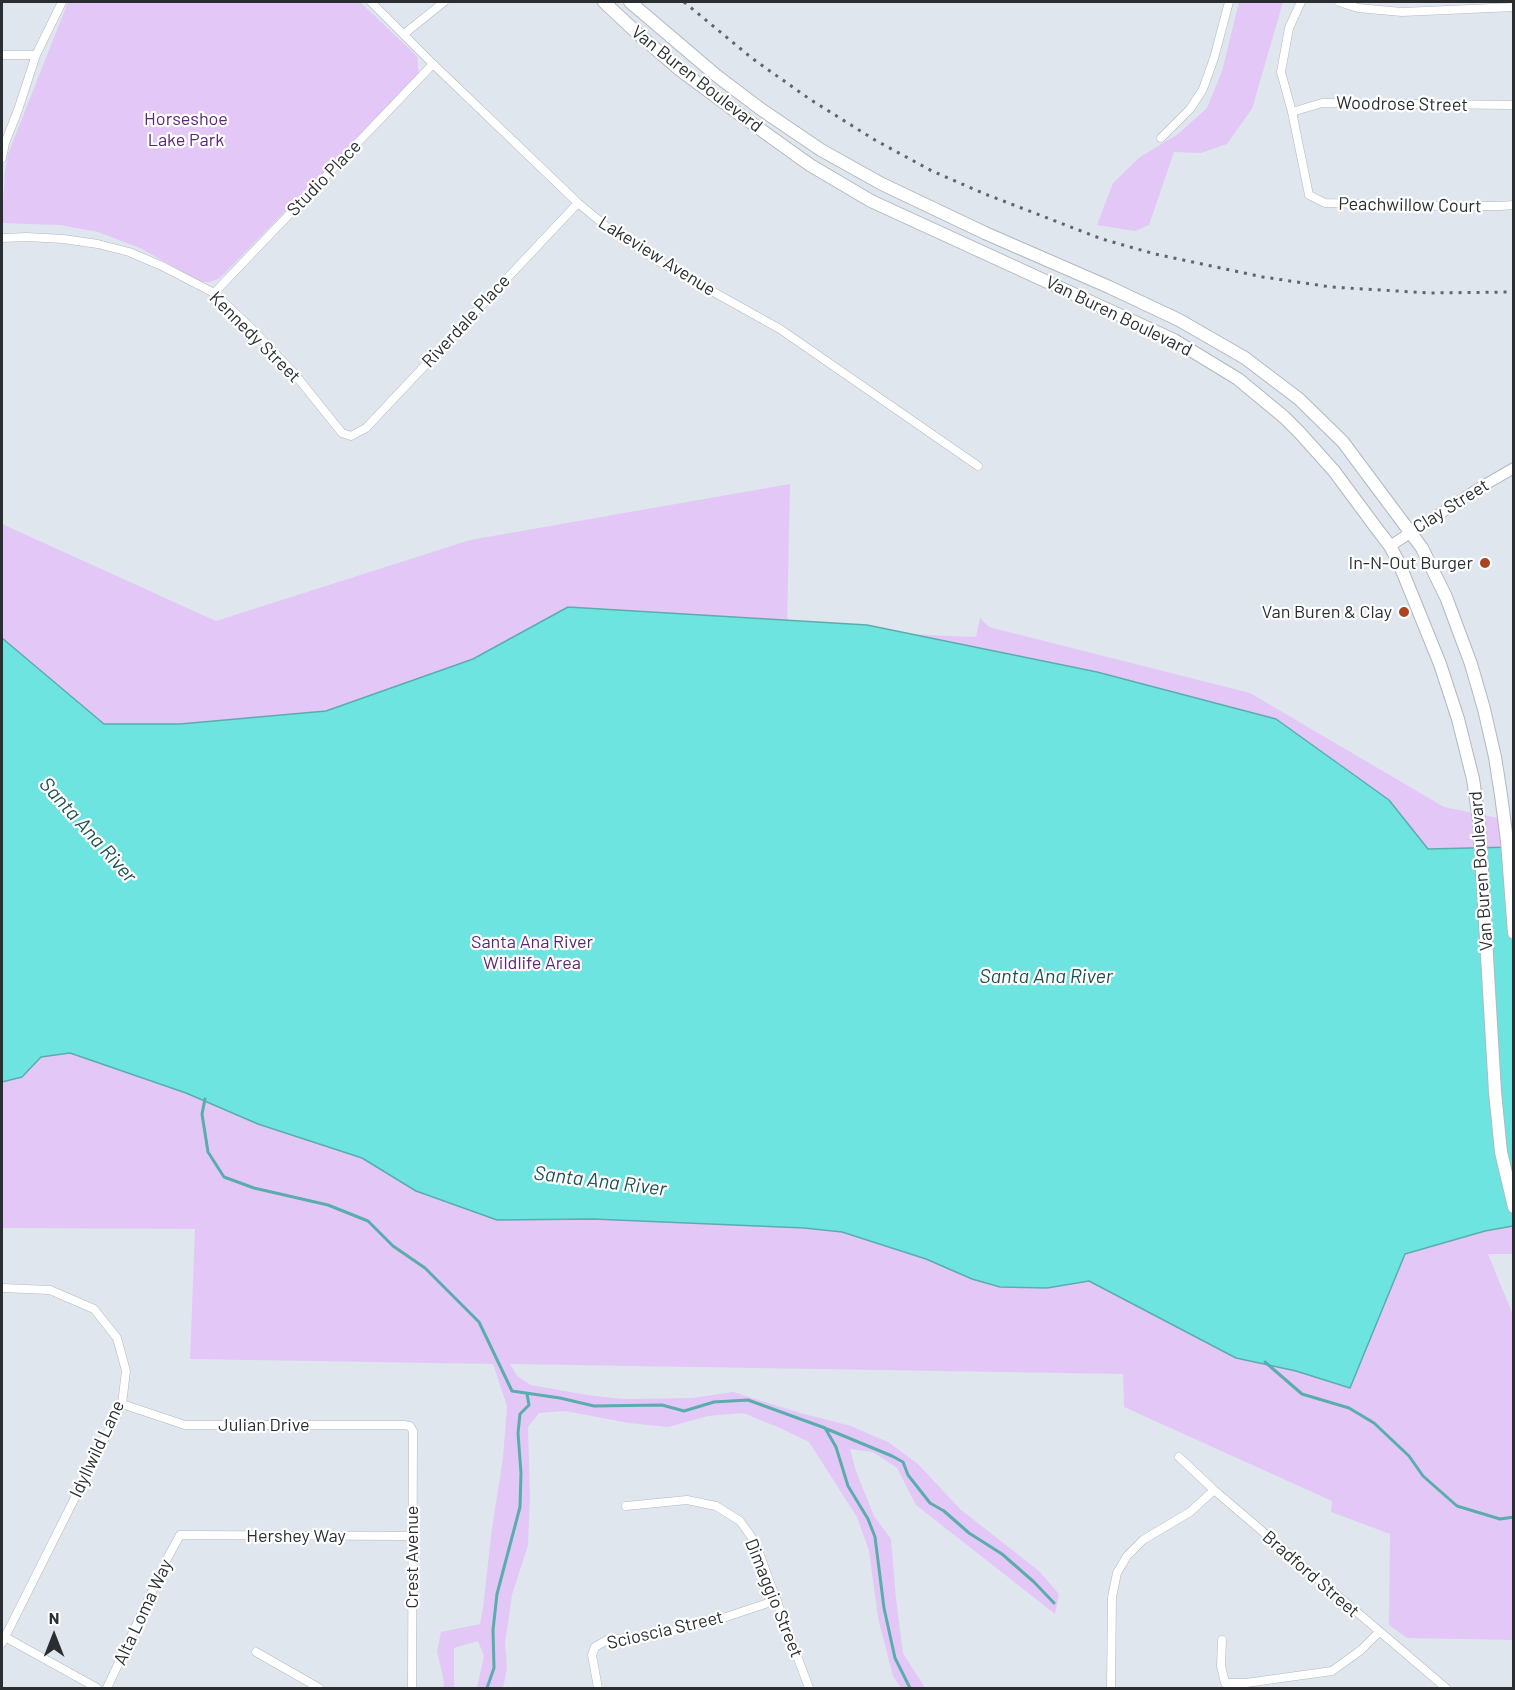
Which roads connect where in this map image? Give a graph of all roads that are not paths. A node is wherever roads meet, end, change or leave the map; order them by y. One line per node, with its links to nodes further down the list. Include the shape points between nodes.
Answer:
1 (62, 2): 12 (street)
2 (371, 2): 10 (street, Lakeview Avenue)
3 (444, 2): 10 (street)
4 (604, 2): 26 (main road, Van Buren Boulevard, via 680,70 820,171 871,201 1174,340 1238,379 1300,433)
5 (630, 2): 25 (main road, Van Buren Boulevard, via 717,76 822,150 882,184 1179,320 1245,357 1299,399 1343,442)
6 (1229, 2): 16 (street, via 1203,89 1190,109)
7 (1300, 2): 15 (street, via 1289,28 1281,72)
8 (1339, 2): 9 (street, via 1402,12)
9 (1514, 7)
10 (404, 34): 13 (street, Lakeview Avenue)
11 (2, 55): 12 (street)
12 (36, 55): 17 (street)
13 (433, 64): 18 (street, Lakeview Avenue); 21 (street, Studio Place)
14 (1514, 105): 15 (street, Woodrose Street, via 1322,103)
15 (1292, 112): 19 (street, Peachwillow Court, via 1309,195 1325,203)
16 (1161, 138)
17 (2, 158)
18 (578, 203): 22 (street, Riverdale Place, via 366,428); 23 (street, Lakeview Avenue, via 658,261 780,329)
19 (1514, 205)
20 (2, 238): 21 (street, Kennedy Street, via 63,238 129,252)
21 (214, 293): 22 (street, Kennedy Street, via 293,372 342,433)
22 (351, 436)
23 (978, 466)
24 (1514, 468): 25 (main road, Clay Street)
25 (1411, 531): 26 (main road, Clay Street); 27 (main road, Van Buren Boulevard, via 1446,597 1484,709 1507,840)
26 (1390, 546): 28 (main road, Van Buren Boulevard, via 1440,664 1473,780 1481,846 1495,1092 1501,1152)
27 (1514, 933)
28 (1514, 1207)
29 (2, 1288): 30 (street, Idyllwild Lane, via 50,1290 94,1309 117,1338 126,1371)
30 (122, 1404): 31 (street, Julian Drive, via 185,1425); 39 (street, Idyllwild Lane)
31 (410, 1426): 36 (street, Crest Avenue)
32 (1179, 1457): 33 (street, Bradford Street)
33 (1214, 1490): 38 (street, Bradford Street); 48 (street, via 1190,1512 1143,1540 1117,1573 1112,1597)
34 (626, 1506): 37 (street, Dimaggio Street, via 687,1500 716,1506 740,1521 755,1542)
35 (180, 1535): 36 (street, Hershey Way); 43 (street, Alta Loma Way)
36 (412, 1536): 45 (street, Crest Avenue)
37 (777, 1600): 46 (street, Scioscia Street, via 663,1634 607,1640 595,1647 592,1655); 47 (street, Dimaggio Street)
38 (1379, 1632): 40 (street, via 1332,1671 1246,1683 1225,1683); 49 (street, Bradford Street)
39 (3, 1640): 42 (street)
40 (1222, 1640)
41 (256, 1652): 44 (street)
42 (97, 1689)
43 (107, 1689)
44 (319, 1689)
45 (412, 1689)
46 (598, 1689)
47 (809, 1689)
48 (1111, 1689)
49 (1446, 1689)

